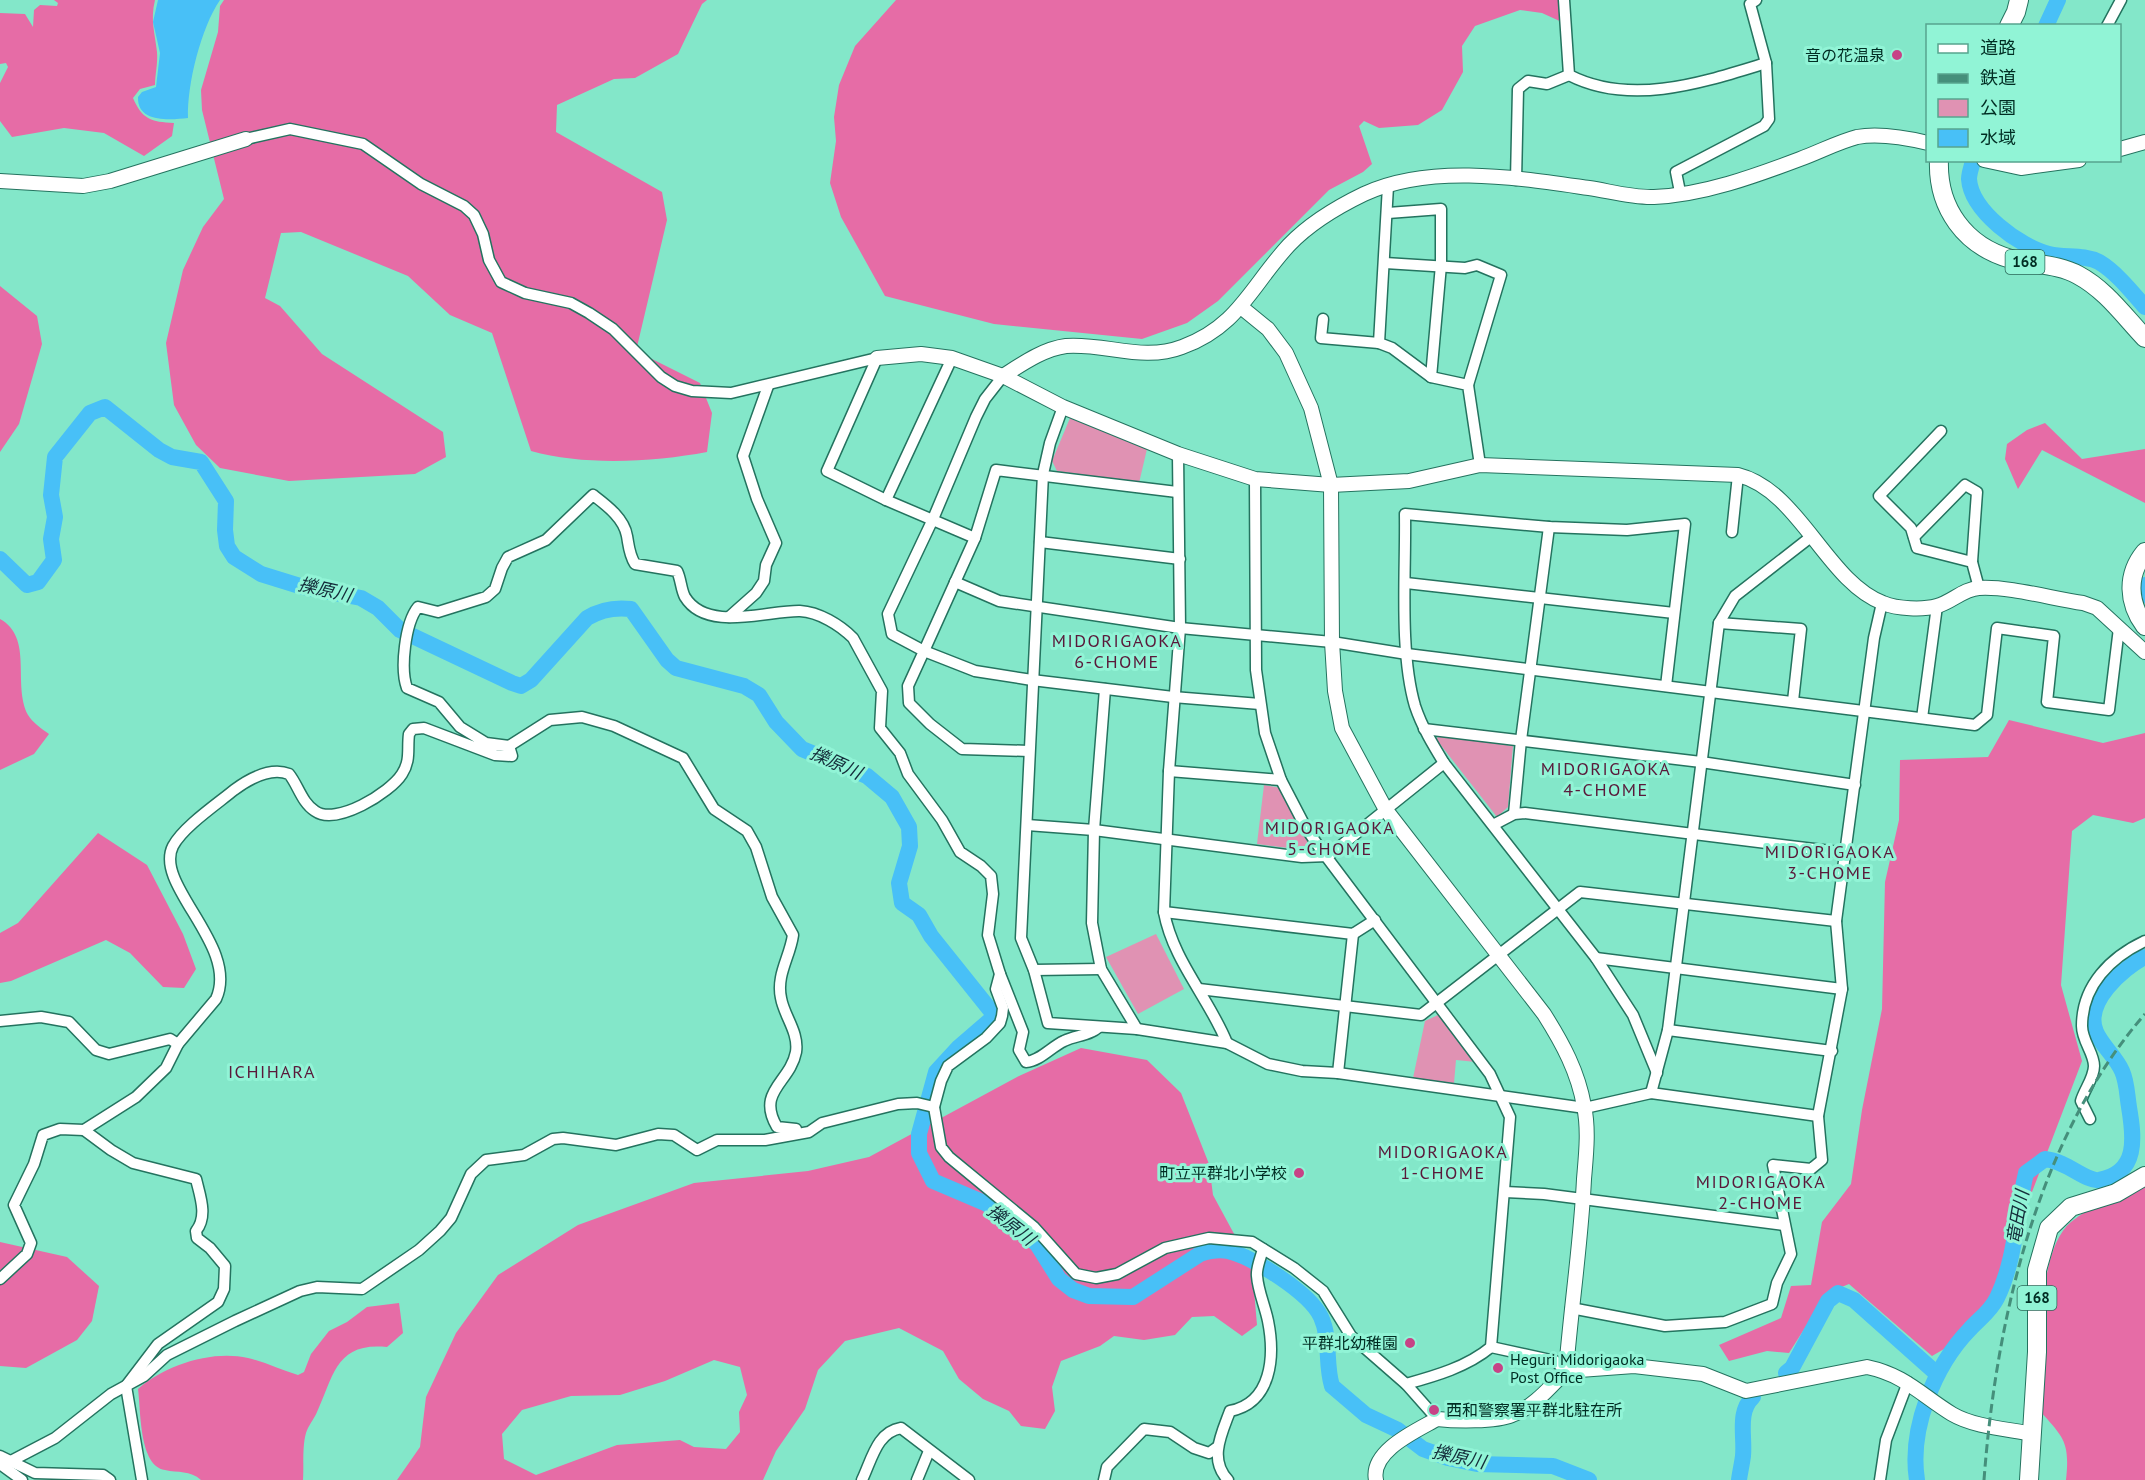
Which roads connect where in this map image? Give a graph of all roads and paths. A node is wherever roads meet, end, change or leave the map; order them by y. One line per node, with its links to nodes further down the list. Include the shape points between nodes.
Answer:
1 (1564, 0): 8 (street)
2 (2019, 0): 5 (highway)
3 (2121, 0): 6 (street)
4 (1752, 1): 7 (street)
5 (2009, 24)
6 (2108, 24)
7 (1766, 63): 8 (street, via 1661,90 1597,85); 20 (street, via 1769,119 1764,126 1676,172)
8 (1569, 75): 17 (street, via 1547,84 1528,81 1518,89)
9 (246, 140): 18 (street, via 83,186); 33 (street, via 290,129 363,144 474,215 495,274 509,288 557,299 589,313 613,329 675,386 731,393)
10 (2145, 142): 12 (street)
11 (1926, 143): 20 (street, via 1857,137 1722,185)
12 (2121, 149)
13 (1940, 162): 26 (highway, 168, via 1946,206 1968,236 2004,256 2078,275 2108,297)
14 (1989, 162): 16 (street)
15 (2050, 162): 16 (street)
16 (2021, 164)
17 (1516, 180): 19 (street, via 1428,177); 20 (street, via 1653,197)
18 (0, 181)
19 (1388, 186): 21 (street); 24 (street, via 1348,202 1307,229 1264,275)
20 (1680, 192)
21 (1388, 213): 22 (street); 23 (street, via 1441,209)
22 (1385, 263): 23 (street); 27 (street)
23 (1441, 265): 31 (street); 32 (street, via 1477,265 1501,275)
24 (1241, 307): 30 (street, via 1222,327 1169,351 1150,354 1066,346 1037,355); 41 (street, via 1268,329 1286,353 1311,408)
25 (1323, 319): 27 (street, via 1321,338)
26 (2145, 338)
27 (1379, 343): 31 (street)
28 (877, 358): 29 (street, via 921,354); 33 (street); 43 (street, via 827,471)
29 (952, 358): 30 (street); 43 (street)
30 (1003, 376): 34 (street); 44 (street, via 976,417)
31 (1431, 377): 32 (street)
32 (1468, 385): 37 (street)
33 (768, 386): 62 (street, via 743,456 776,543 764,581)
34 (1064, 407): 36 (street); 38 (street)
35 (1941, 431): 48 (street, via 1879,496 1911,528)
36 (1178, 454): 40 (street); 42 (street)
37 (1480, 465): 39 (street); 41 (street, via 1409,481)
38 (1043, 474): 42 (street); 49 (street, via 996,470); 50 (street)
39 (1738, 475): 46 (street); 47 (street, via 1753,479)
40 (1255, 479): 41 (street); 67 (street)
41 (1331, 485): 68 (street)
42 (1177, 492): 52 (street)
43 (886, 500): 44 (street)
44 (933, 519): 49 (street); 69 (street, via 888,614 891,634)
45 (1549, 527): 55 (street, via 1405,514); 57 (street); 61 (street, via 1627,530 1685,524)
46 (1731, 532)
47 (1812, 536): 58 (street, via 1858,589); 63 (street, via 1735,596)
48 (1914, 537): 53 (street, via 1917,548); 53 (street, via 1965,485 1977,492)
49 (975, 538): 54 (street)
50 (1040, 542): 52 (street); 60 (street)
51 (2145, 552): 64 (highway, via 2136,566 2131,588 2136,611)
52 (1180, 559): 66 (street)
53 (1972, 562): 56 (street)
54 (955, 582): 60 (street, via 999,602); 69 (street)
55 (1406, 584): 57 (street); 71 (street)
56 (1979, 588): 59 (street); 65 (street, via 2084,603 2097,608)
57 (1542, 599): 61 (street); 72 (street)
58 (1882, 603): 59 (street, via 1897,607); 80 (street)
59 (1937, 606): 81 (street)
60 (1039, 608): 66 (street); 73 (street)
61 (1674, 613): 74 (street)
62 (729, 618): 84 (street, via 689,602 676,571 635,564 628,553 627,533 612,509 593,495 546,540 508,557 495,589 486,597 438,612 418,607 410,617 405,647 407,688 439,702 460,727 486,743); 112 (street, via 803,611 830,620 854,638 882,691 880,728 900,753 908,774 960,852 991,876 988,935)
63 (1719, 623): 76 (street); 78 (street, via 1801,629)
64 (2145, 626)
65 (2119, 627): 70 (street); 81 (street, via 2109,710 2047,702 2054,636 1997,628 1987,715 1975,725)
66 (1180, 628): 67 (street); 77 (street)
67 (1257, 635): 68 (street); 79 (street)
68 (1332, 642): 71 (street); 91 (street, via 1342,728)
69 (924, 651): 73 (street, via 975,671); 85 (street, via 908,686 909,703 930,724 962,749)
70 (2145, 652)
71 (1407, 654): 72 (street); 82 (street, via 1415,704)
72 (1531, 670): 74 (street); 83 (street)
73 (1032, 680): 75 (street); 85 (street)
74 (1666, 686): 76 (street)
75 (1104, 689): 77 (street); 95 (street)
76 (1709, 690): 78 (street); 86 (street)
77 (1173, 697): 79 (street); 88 (street)
78 (1793, 700): 80 (street)
79 (1260, 704): 89 (street)
80 (1866, 710): 81 (street); 90 (street)
81 (1922, 718)
82 (1424, 729): 83 (street); 87 (street)
83 (1521, 740): 86 (street); 92 (street)
84 (508, 746): 122 (street, via 512,756 495,755 417,728 409,734 410,760 402,775 380,797 354,809 328,815 317,813 308,806 289,774 277,770 238,787 204,815 173,846 169,861 197,921 214,947 221,982 216,999); 132 (street, via 550,720 562,717 582,717 614,726 683,758 714,809 747,831 772,897 793,935 780,986 796,1050 793,1064 773,1090 770,1115 777,1127 788,1130)
85 (1029, 751): 93 (street)
86 (1701, 762): 90 (street); 96 (street)
87 (1444, 763): 91 (street); 94 (street)
88 (1168, 771): 89 (street); 97 (street)
89 (1281, 780): 99 (street, via 1306,828)
90 (1855, 785): 98 (street)
91 (1386, 810): 99 (street); 107 (street)
92 (1514, 814): 94 (street); 96 (street)
93 (1027, 825): 95 (street); 110 (street, via 1021,938)
94 (1492, 825): 101 (street)
95 (1094, 830): 97 (street); 111 (street, via 1092,923)
96 (1692, 835): 98 (street); 100 (street)
97 (1167, 840): 99 (street, via 1302,857); 102 (street)
98 (1847, 853): 104 (street)
99 (1328, 856): 103 (street)
100 (1682, 903): 101 (street, via 1580,892); 104 (street); 109 (street)
101 (1560, 909): 107 (street); 108 (street)
102 (1164, 912): 105 (street); 113 (street, via 1178,957)
103 (1375, 920): 105 (street); 115 (street)
104 (1836, 921): 114 (street)
105 (1353, 934): 116 (street)
106 (2145, 941): 131 (street, via 2126,950 2106,967 2091,989 2085,1007 2082,1026 2094,1068 2081,1101)
107 (1500, 953): 115 (street); 129 (street, via 1564,1046)
108 (1596, 958): 109 (street); 125 (street, via 1633,1015)
109 (1675, 966): 114 (street); 120 (street)
110 (1034, 969): 111 (street); 118 (street, via 1048,1023)
111 (1101, 969): 119 (street)
112 (1000, 974): 118 (street, via 1023,1032 1019,1050 1026,1062); 128 (street, via 996,988 1003,1008 1000,1023 948,1066)
113 (1199, 989): 116 (street); 121 (street)
114 (1842, 989): 123 (street)
115 (1436, 1002): 116 (street, via 1421,1015); 127 (street, via 1490,1074)
116 (1346, 1004): 124 (street)
117 (0, 1021): 122 (street, via 41,1017 69,1022 96,1050 109,1054 170,1039)
118 (1099, 1027): 119 (street)
119 (1137, 1029): 121 (street)
120 (1668, 1030): 123 (street); 125 (street)
121 (1227, 1043): 124 (street, via 1268,1064)
122 (178, 1044): 133 (street, via 151,1086)
123 (1832, 1051): 130 (street)
124 (1338, 1073): 127 (street)
125 (1657, 1073): 126 (street)
126 (1651, 1093): 129 (street); 130 (street)
127 (1498, 1096): 129 (street); 135 (street, via 1510,1117)
128 (928, 1105): 132 (street, via 898,1104); 138 (street, via 941,1147 949,1157 1034,1227 1076,1274 1096,1278 1117,1274 1165,1248 1209,1238 1252,1242)
129 (1585, 1108): 136 (street)
130 (1818, 1116): 137 (street, via 1822,1160 1811,1169 1773,1165)
131 (2091, 1119)
132 (822, 1123): 145 (street, via 809,1132 765,1140 717,1140 698,1150 674,1136 657,1134 616,1145 553,1139 524,1155 486,1160 471,1174 451,1218 440,1231 362,1289 317,1287 300,1291 167,1355)
133 (84, 1130): 139 (street, via 51,1131 40,1141 34,1164 14,1205 31,1243 27,1254); 145 (street, via 133,1163 196,1179 203,1210 197,1238 225,1266 224,1288 218,1302 158,1344)
134 (2145, 1176): 147 (highway, 168, via 2116,1193 2071,1206 2049,1228 2037,1270)
135 (1505, 1192): 136 (street); 141 (street)
136 (1583, 1200): 137 (street); 140 (street)
137 (1784, 1225): 140 (street, via 1791,1254 1772,1304 1725,1322 1665,1326)
138 (1261, 1254): 143 (street, via 1294,1268 1323,1291 1351,1336); 148 (street, via 1257,1272 1268,1323 1270,1365 1264,1390 1244,1409 1230,1411)
139 (0, 1279)
140 (1571, 1308): 142 (street)
141 (1491, 1347): 142 (street, via 1555,1361); 143 (street, via 1477,1359)
142 (1566, 1371): 144 (street, via 1634,1366 1703,1374 1746,1391 1867,1367); 146 (street, via 1541,1397 1511,1416)
143 (1406, 1384): 146 (street)
144 (1913, 1385): 147 (street, via 1954,1415); 161 (street, via 1886,1440)
145 (126, 1386): 151 (street, via 54,1438); 154 (street)
146 (1431, 1423): 160 (street, via 1382,1455 1374,1469)
147 (2033, 1434): 162 (highway, 168)
148 (1216, 1448): 158 (street, via 1209,1453 1170,1432 1144,1429 1107,1467); 159 (street)
149 (929, 1451): 155 (street, via 908,1431 890,1430 882,1437); 156 (street); 157 (street)
150 (0, 1456): 151 (street)
151 (5, 1462): 152 (street); 153 (street, via 35,1473 103,1475)
152 (22, 1480)
153 (110, 1480)
154 (142, 1480)
155 (862, 1480)
156 (917, 1480)
157 (969, 1480)
158 (1104, 1480)
159 (1227, 1480)
160 (1376, 1480)
161 (1880, 1480)
162 (2029, 1480)

